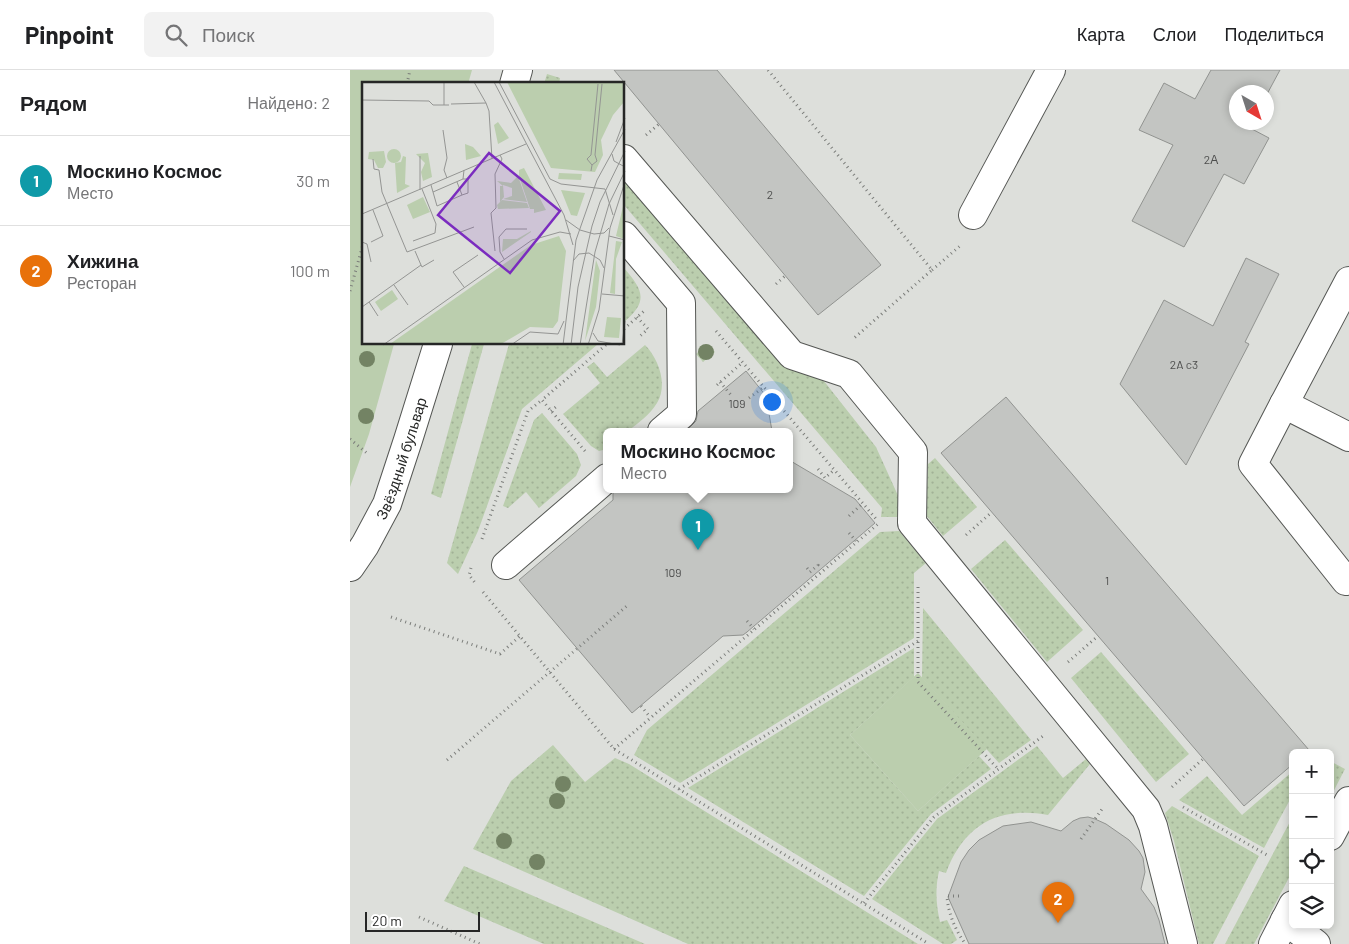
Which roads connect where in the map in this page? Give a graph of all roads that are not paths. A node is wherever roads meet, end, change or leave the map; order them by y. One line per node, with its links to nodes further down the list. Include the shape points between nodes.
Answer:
1 (1051, 70): 3 (street)
2 (625, 159): 18 (street, via 792,355 849,374 913,452 912,523 1044,682 1154,802 1153,826)
3 (973, 215)
4 (625, 237): 8 (street, via 681,303 682,414)
5 (1349, 281): 7 (street)
6 (438, 345): 12 (street, Звёздный бульвар, via 387,504)
7 (1284, 404): 9 (street); 13 (street, via 1253,464 1346,581)
8 (666, 428)
9 (1349, 437)
10 (603, 481): 11 (street)
11 (506, 565)
12 (350, 567)
13 (1349, 579)
14 (1349, 801): 15 (street)
15 (1334, 829)
16 (1289, 912): 19 (street)
17 (1303, 929): 20 (street)
18 (1184, 944)
19 (1273, 944)
20 (1316, 944)

